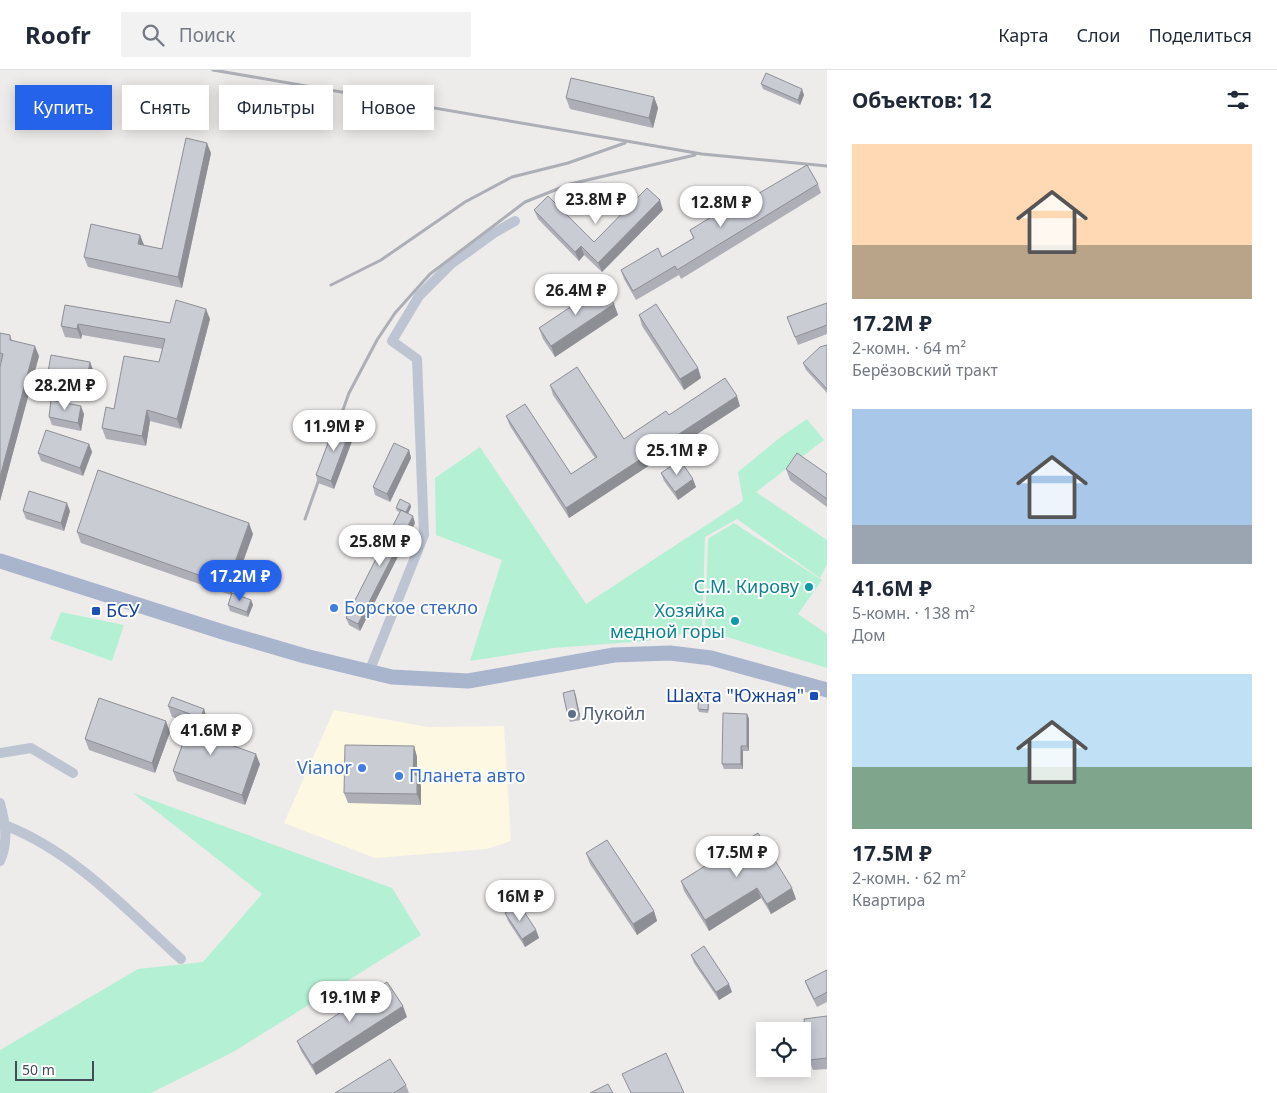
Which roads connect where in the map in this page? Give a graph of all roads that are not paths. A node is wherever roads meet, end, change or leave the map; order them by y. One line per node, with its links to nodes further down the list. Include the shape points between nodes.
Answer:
1 (515, 221): 3 (street, via 451,264 419,296 392,341 417,359 424,535)
2 (0, 560): 3 (main road, via 226,633)
3 (369, 672): 4 (main road, via 468,681 614,655 670,652 711,658)
4 (827, 690)
5 (0, 753): 6 (street, via 31,748)
6 (72, 773)
7 (0, 804): 8 (street)
8 (6, 826): 9 (street); 10 (street, via 29,834 83,870)
9 (0, 861)
10 (181, 959)

